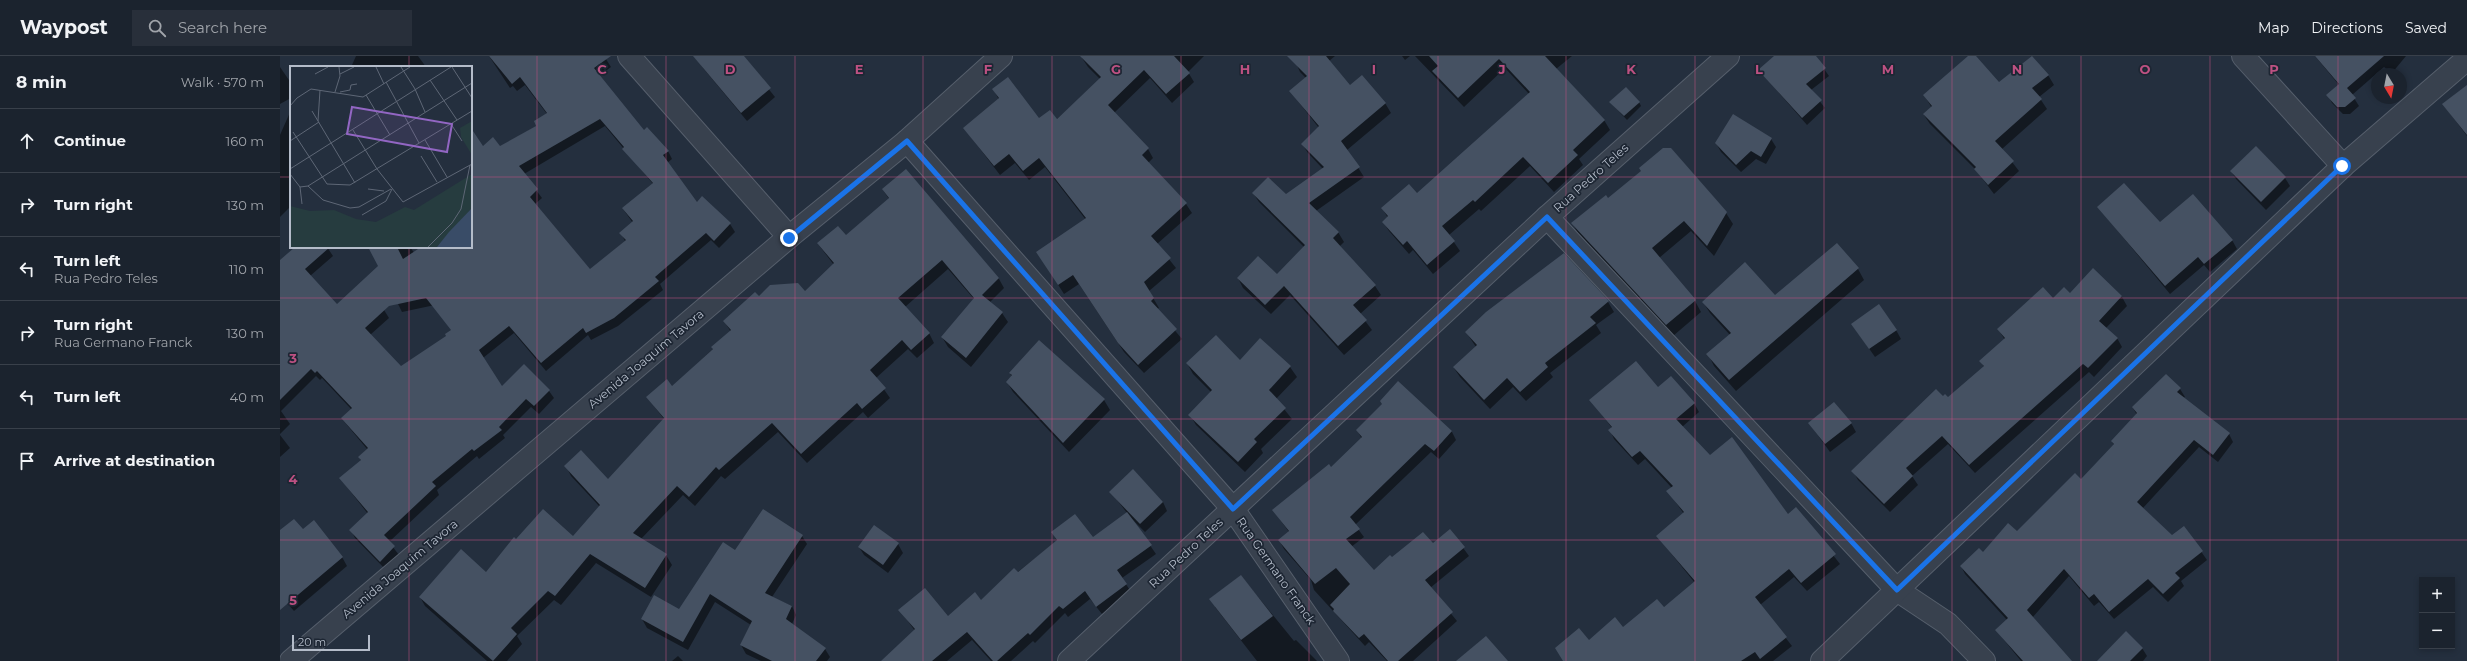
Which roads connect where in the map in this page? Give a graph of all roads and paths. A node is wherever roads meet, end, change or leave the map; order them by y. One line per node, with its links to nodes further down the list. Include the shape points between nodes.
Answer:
1 (629, 56): 9 (street)
2 (1001, 56): 6 (street, Avenida Joaquim Tavora)
3 (1728, 56): 8 (street, Rua Pedro Teles)
4 (2243, 56): 7 (street)
5 (2467, 59): 7 (street)
6 (907, 141): 9 (street, Avenida Joaquim Tavora); 10 (street, Rua Germano Franck)
7 (2342, 166): 11 (street)
8 (1547, 217): 10 (street, Rua Pedro Teles); 11 (street)
9 (789, 238): 13 (street, Avenida Joaquim Tavora)
10 (1233, 509): 14 (street, Rua Pedro Teles); 15 (street, Rua Germano Franck)
11 (1897, 590): 16 (street); 17 (street, via 1948,624)
12 (280, 648): 13 (street)
13 (291, 661)
14 (1069, 661)
15 (1338, 661)
16 (1822, 661)
17 (1984, 661)

